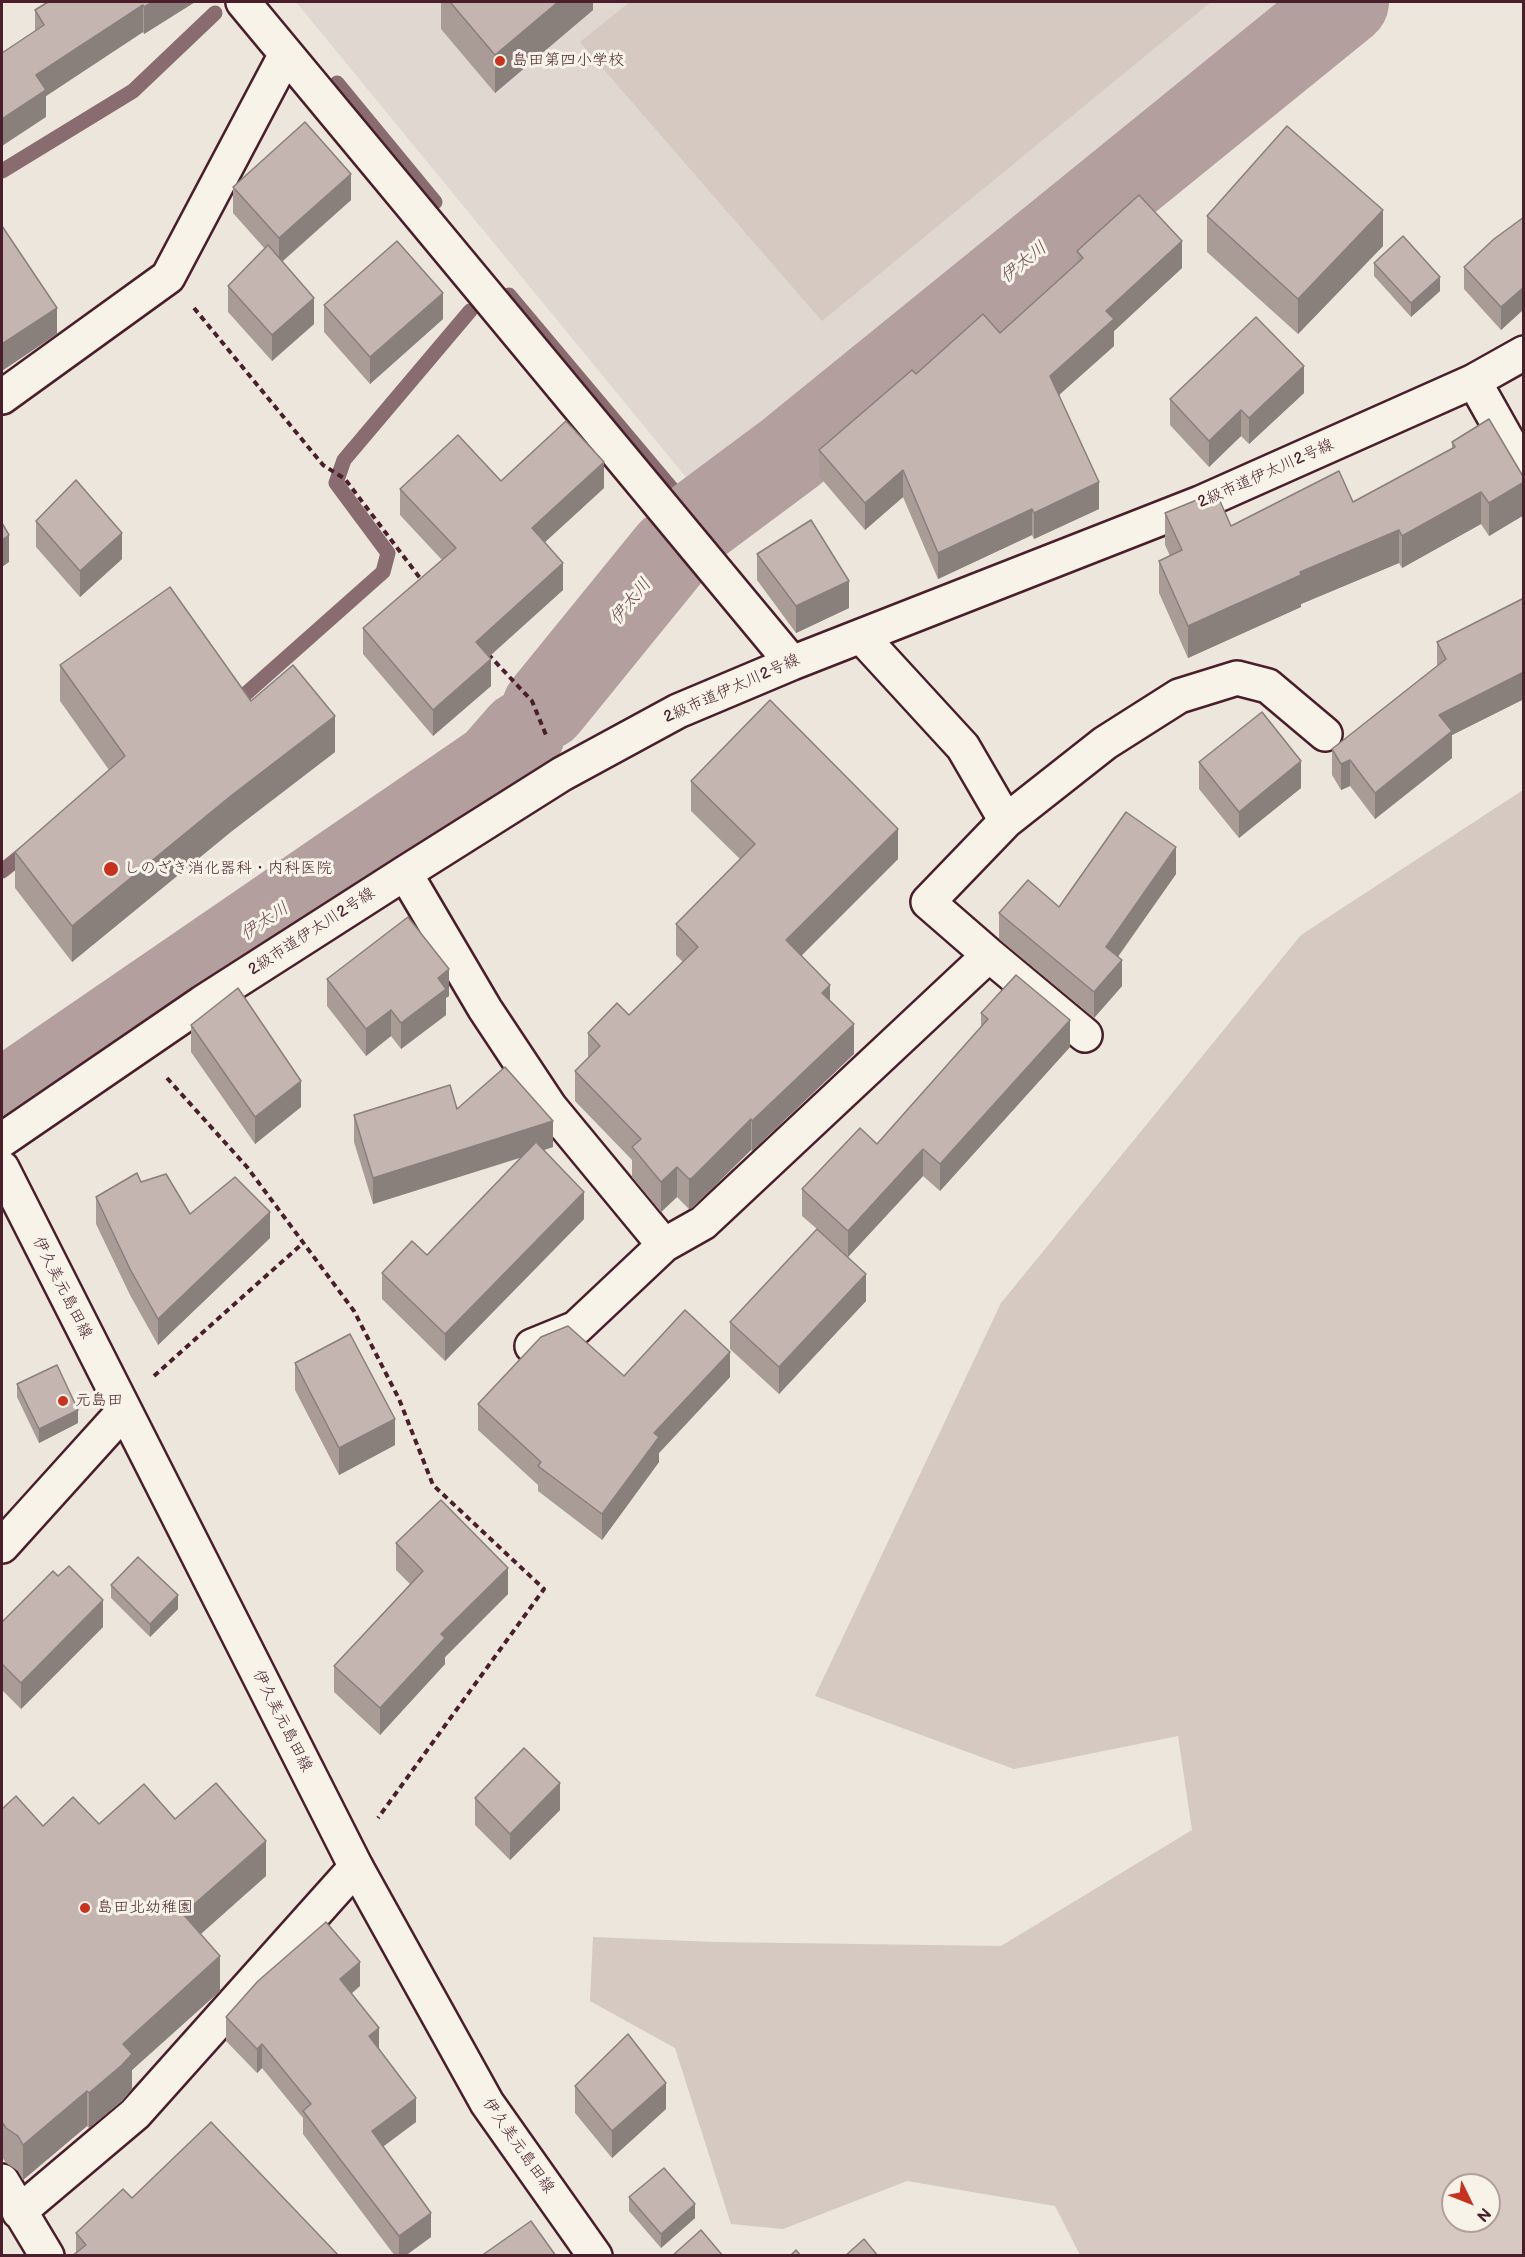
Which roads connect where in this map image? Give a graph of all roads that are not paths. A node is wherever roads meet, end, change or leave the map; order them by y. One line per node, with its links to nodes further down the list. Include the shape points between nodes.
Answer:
1 (243, 2): 2 (street)
2 (286, 54): 5 (street, via 168,277); 8 (street)
3 (1524, 353): 4 (street, 2級市道伊太川2号線)
4 (1474, 381): 6 (street); 7 (street, 2級市道伊太川2号線, via 1200,503)
5 (2, 396)
6 (1524, 470)
7 (861, 636): 8 (street, 2級市道伊太川2号線); 10 (street, via 963,747)
8 (792, 663): 11 (street, 2級市道伊太川2号線, via 678,711 562,774)
9 (1325, 734): 10 (street, via 1268,686 1237,678 1179,696 1105,743)
10 (1006, 820): 12 (street, via 928,902)
11 (405, 873): 14 (street, 2級市道伊太川2号線, via 202,1002); 16 (street, via 485,1009 550,1107)
12 (989, 955): 13 (street); 16 (street, via 703,1223)
13 (1085, 1035)
14 (2, 1140)
15 (2, 1168): 18 (street, 伊久美元島田線)
16 (664, 1245): 17 (street, via 576,1328)
17 (532, 1346)
18 (124, 1412): 19 (street); 20 (street, 伊久美元島田線)
19 (2, 1546)
20 (354, 1862): 22 (street, via 135,2114); 24 (street, 伊久美元島田線, via 487,2103)
21 (2, 2181): 22 (street)
22 (19, 2212): 23 (street)
23 (47, 2256)
24 (595, 2256)

